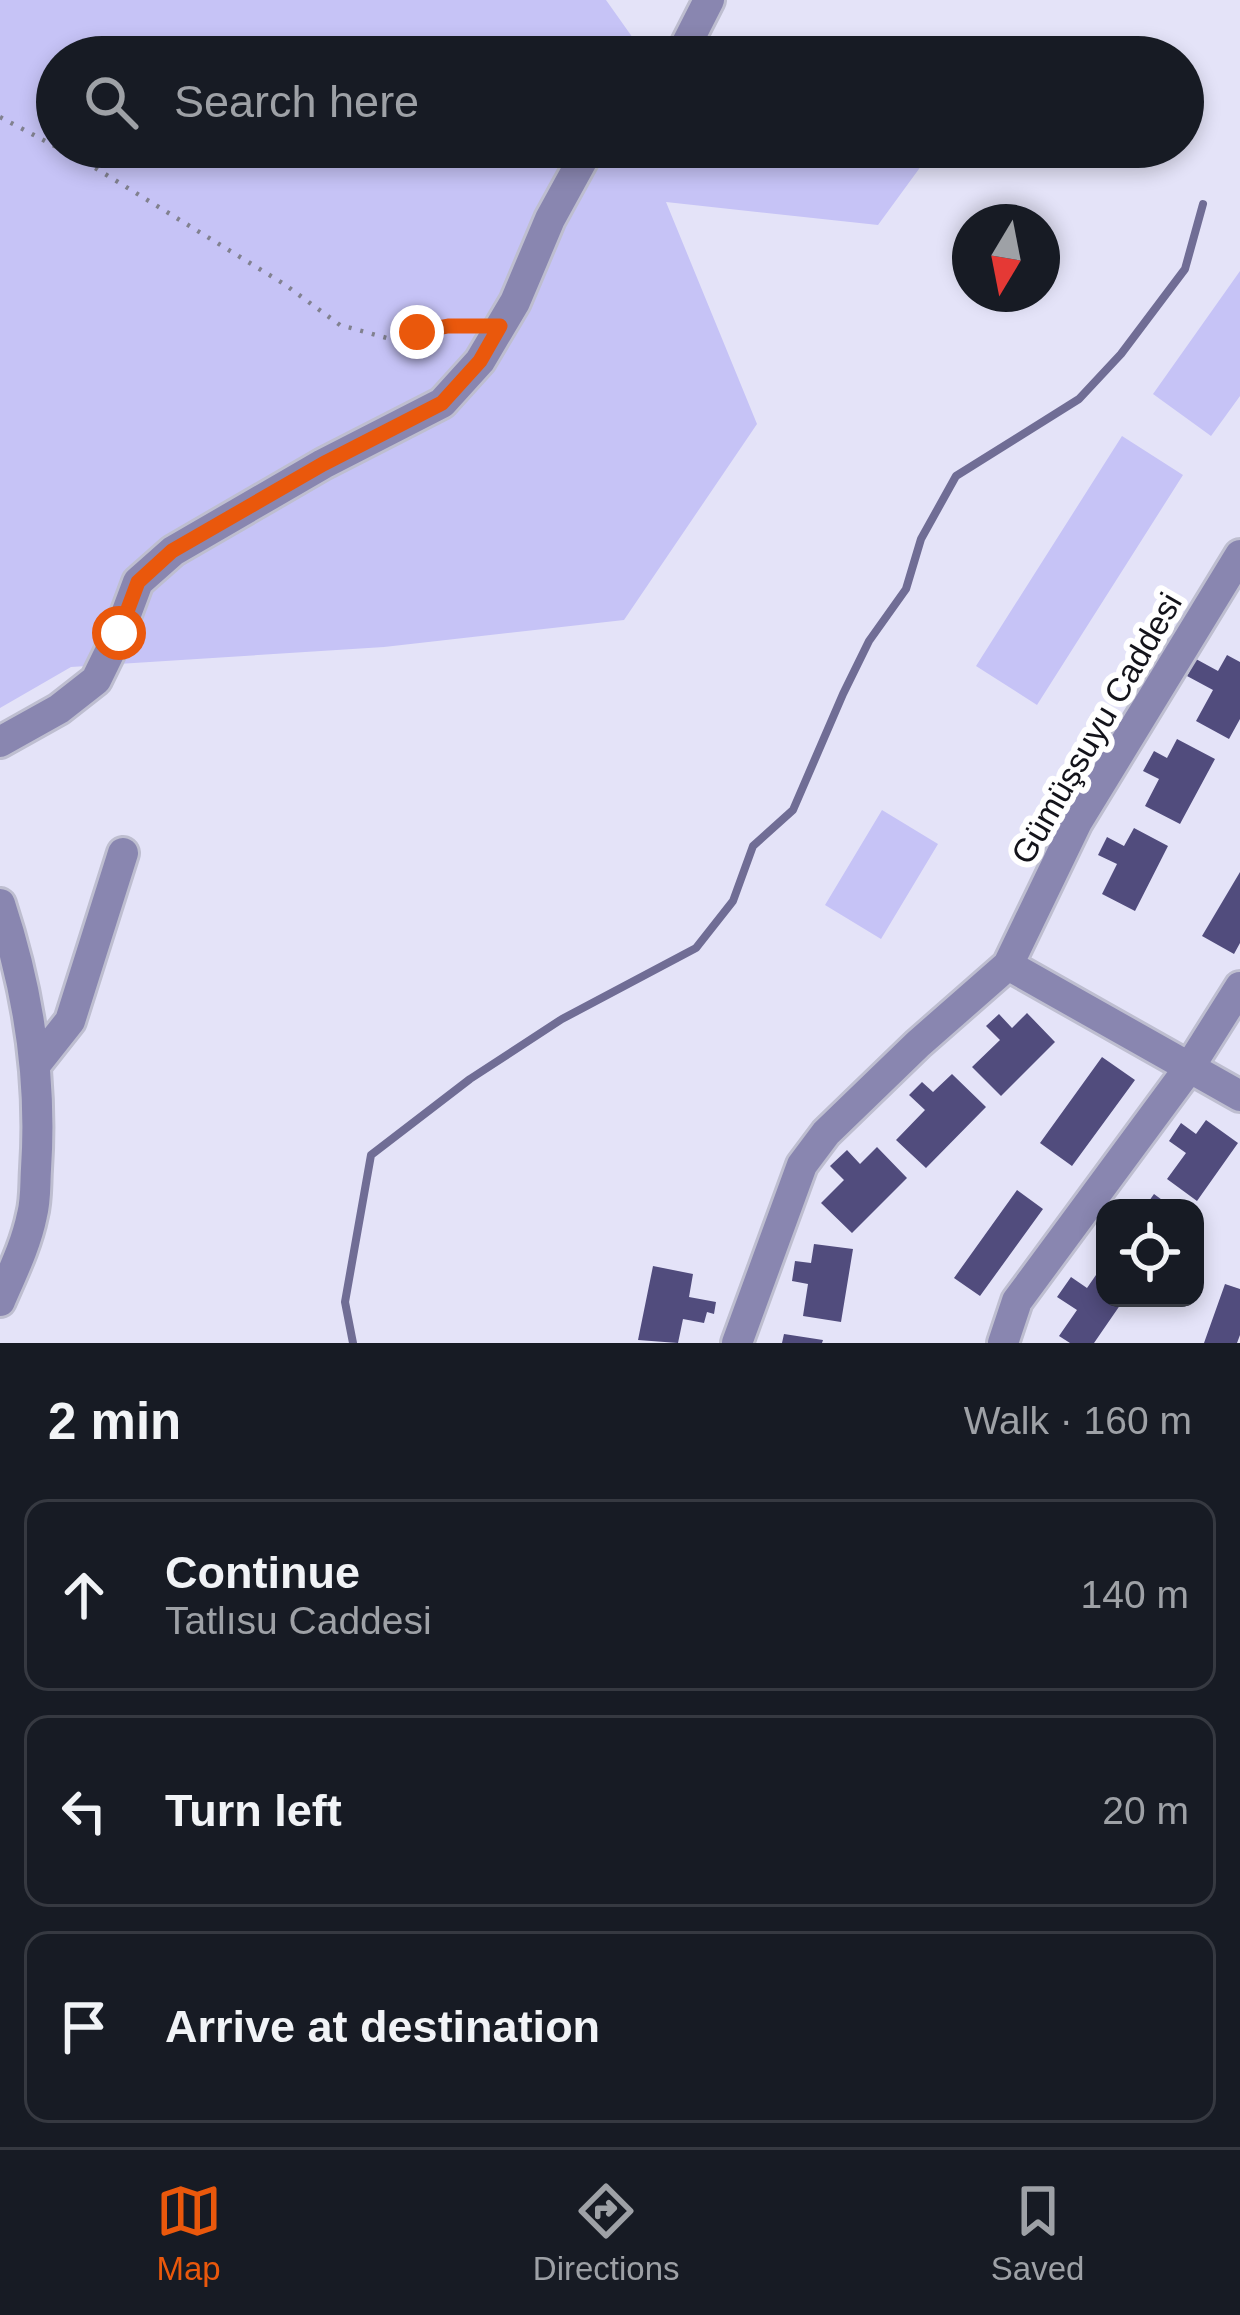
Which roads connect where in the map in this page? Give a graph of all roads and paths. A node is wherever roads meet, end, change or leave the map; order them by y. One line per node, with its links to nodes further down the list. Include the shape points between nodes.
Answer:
1 (709, 0): 2 (street)
2 (691, 36)
3 (0, 117): 4 (path)
4 (36, 136)
5 (95, 168): 7 (path, via 340,325 387,338)
6 (578, 168): 7 (street)
7 (500, 326): 9 (street, via 442,403 172,551 138,582 96,680)
8 (1240, 555): 12 (street, Gümüşsuyu Caddesi, via 1076,822)
9 (0, 742)
10 (124, 853): 14 (street, via 70,1021)
11 (0, 904): 14 (street)
12 (1008, 965): 15 (street); 18 (street, Gümüşsuyu Caddesi, via 826,1133 802,1165)
13 (1240, 987): 15 (street)
14 (36, 1064): 17 (street, via 33,1212)
15 (1189, 1068): 16 (street); 19 (street, via 1017,1301)
16 (1240, 1096)
17 (0, 1301)
18 (737, 1343)
19 (1003, 1343)

